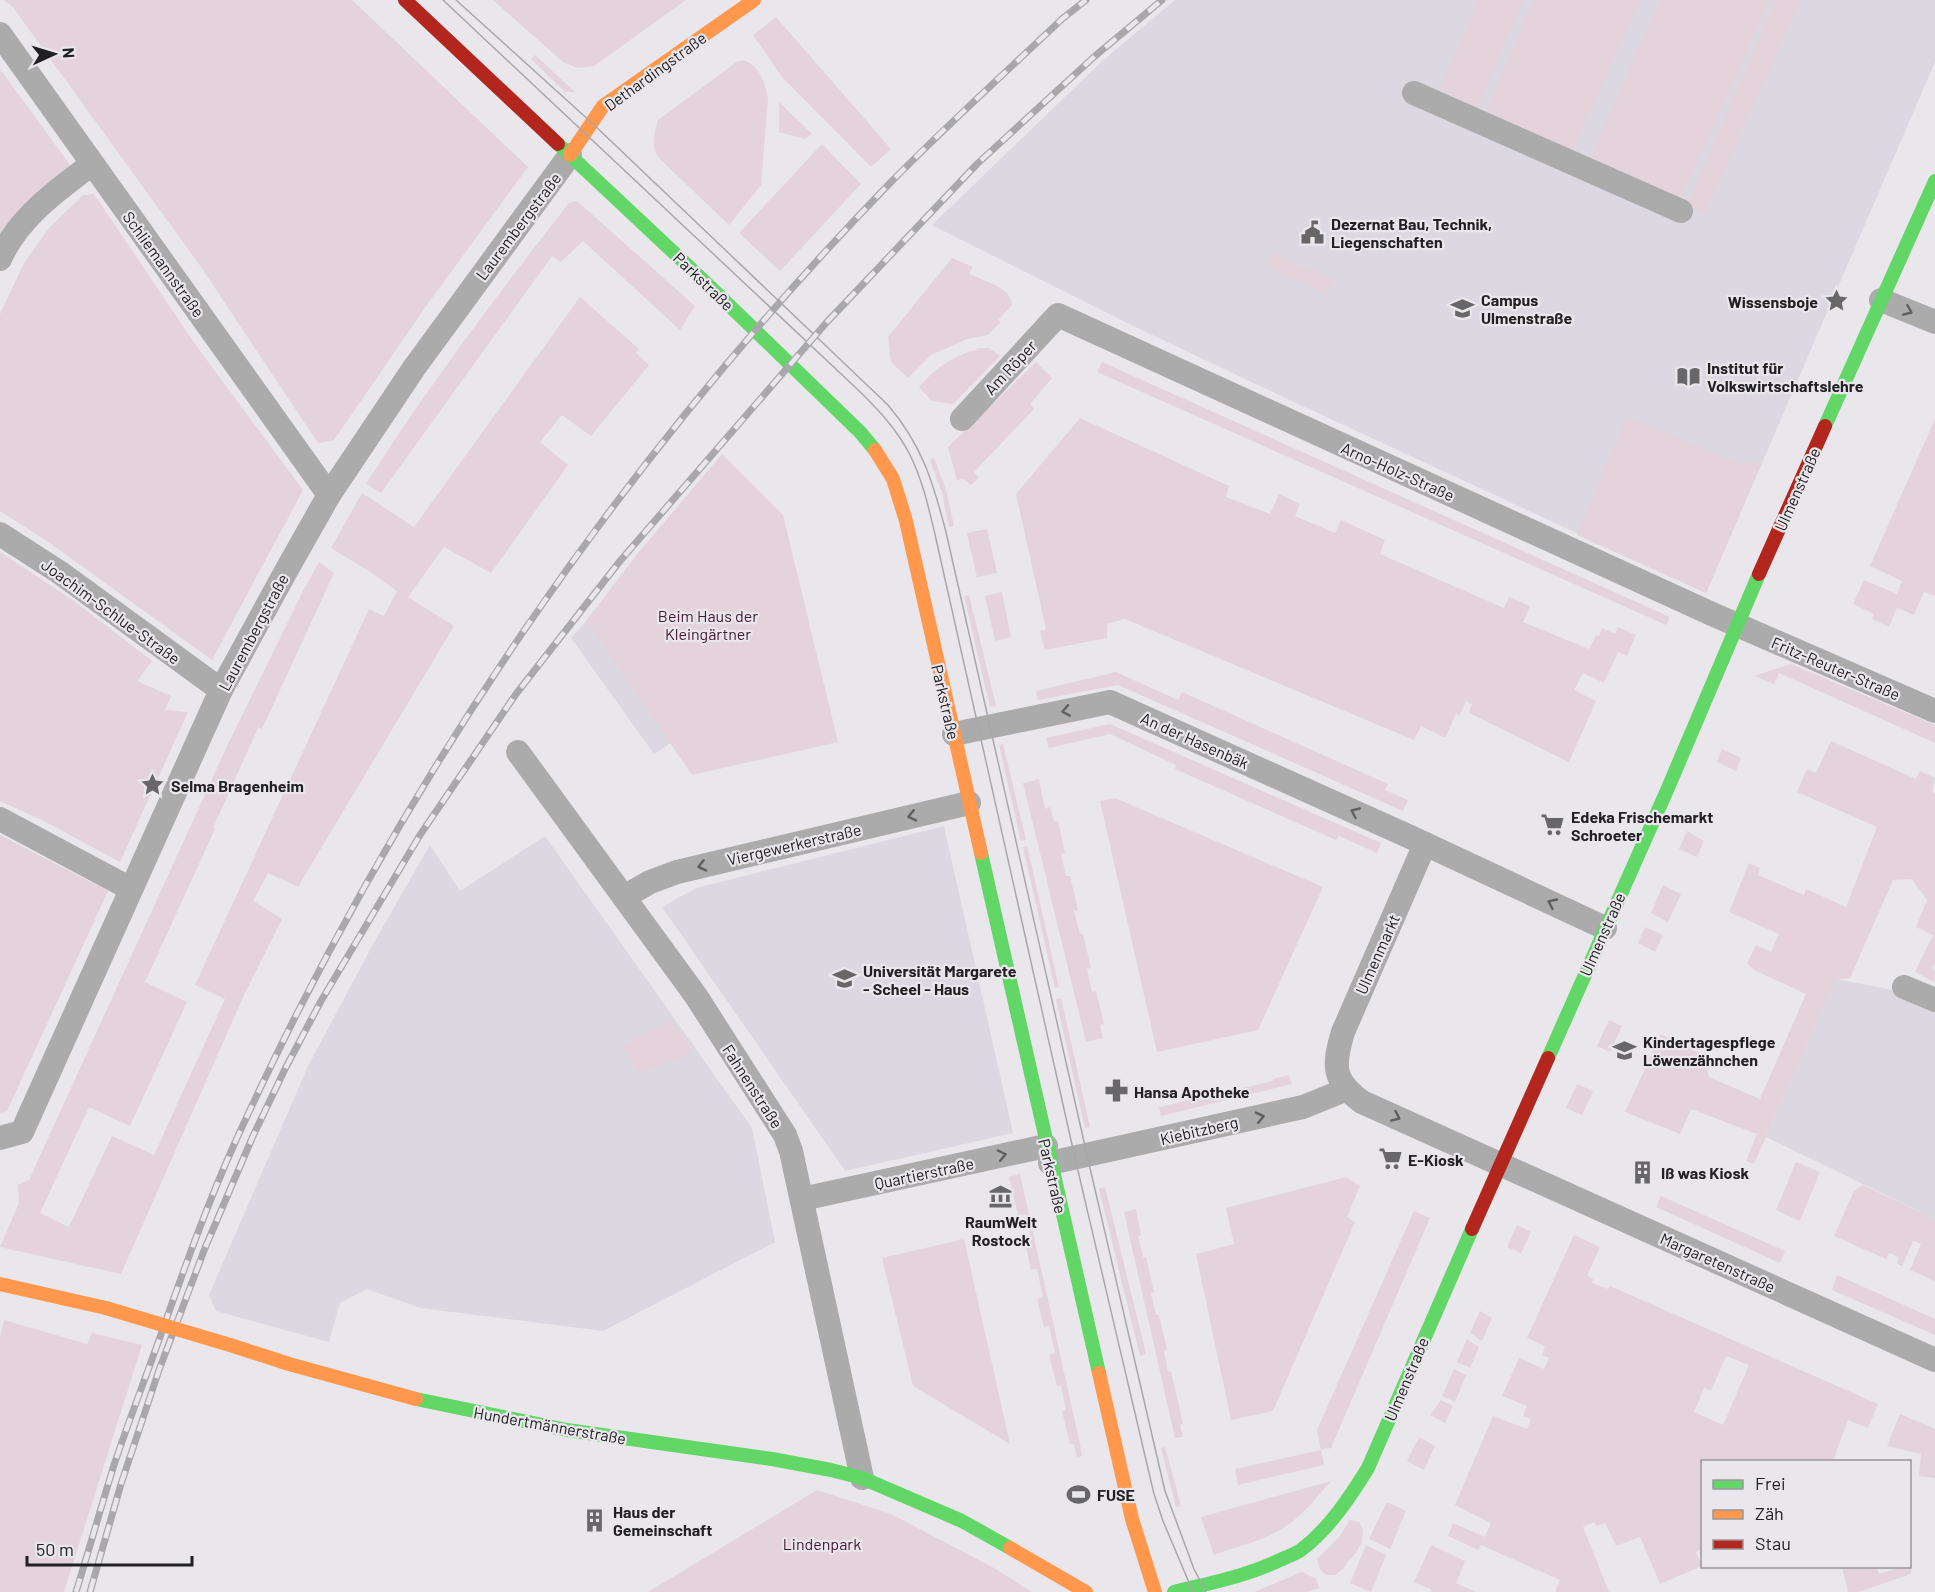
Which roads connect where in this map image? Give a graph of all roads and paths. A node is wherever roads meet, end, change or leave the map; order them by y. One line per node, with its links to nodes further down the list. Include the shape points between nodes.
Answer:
1 (405, 0): 6 (street, Parkstraße)
2 (754, 0): 3 (street, Dethardingstraße)
3 (727, 7): 6 (street, Dethardingstraße, via 603,106)
4 (0, 34): 7 (street, Schliemannstraße)
5 (1414, 93): 9 (street)
6 (570, 154): 15 (street, Laurembergstraße, via 414,368); 20 (street, Parkstraße, via 860,432 885,464 904,516)
7 (92, 164): 10 (street, via 29,217); 15 (street, Schliemannstraße)
8 (1935, 181): 11 (street, Ulmenstraße)
9 (1681, 211)
10 (0, 259)
11 (1881, 300): 13 (street, one-way to 13); 17 (street, Ulmenstraße)
12 (1058, 315): 14 (street, Am Röper); 17 (street, Arno-Holz-Straße)
13 (1935, 322)
14 (962, 419)
15 (329, 495): 18 (street, Laurembergstraße)
16 (0, 534): 18 (street, Joachim-Schlue-Straße)
17 (1738, 625): 19 (street, Fritz-Reuter-Straße); 27 (street, Ulmenstraße)
18 (221, 690): 25 (street, Laurembergstraße)
19 (1935, 711)
20 (954, 734): 22 (street, Parkstraße); 24 (street, An der Hasenbäk, one-way to 20, via 1110,702)
21 (518, 752): 26 (street, Fahnenstraße)
22 (969, 803): 26 (street, Viergewerkerstraße, one-way to 26, via 676,872); 32 (street, Parkstraße)
23 (0, 819): 25 (street)
24 (1425, 844): 27 (street, one-way to 24); 30 (street, Ulmenmarkt, via 1343,1032 1337,1072)
25 (131, 889): 31 (street, Laurembergstraße, via 22,1132)
26 (624, 897): 34 (street, Fahnenstraße, via 696,996 785,1135)
27 (1605, 928): 33 (street, Ulmenstraße)
28 (1904, 987): 29 (street)
29 (1935, 1000)
30 (1345, 1090): 32 (street, Kiebitzberg, one-way to 30, via 1303,1107); 33 (street, one-way to 33, via 1362,1102)
31 (0, 1138)
32 (1048, 1155): 34 (street, Quartierstraße, one-way to 32); 39 (street, Parkstraße, via 1132,1519)
33 (1500, 1164): 36 (street, Margaretenstraße); 40 (street, Ulmenstraße, via 1368,1468 1351,1496 1300,1551 1231,1578)
34 (802, 1199): 37 (street, Fahnenstraße)
35 (0, 1284): 37 (street, Hundertmännerstraße, bridge, via 106,1308 433,1404 567,1430 772,1459)
36 (1935, 1360)
37 (862, 1478): 38 (street, Hundertmännerstraße, via 962,1521)
38 (1086, 1592)
39 (1155, 1592)
40 (1174, 1592)

